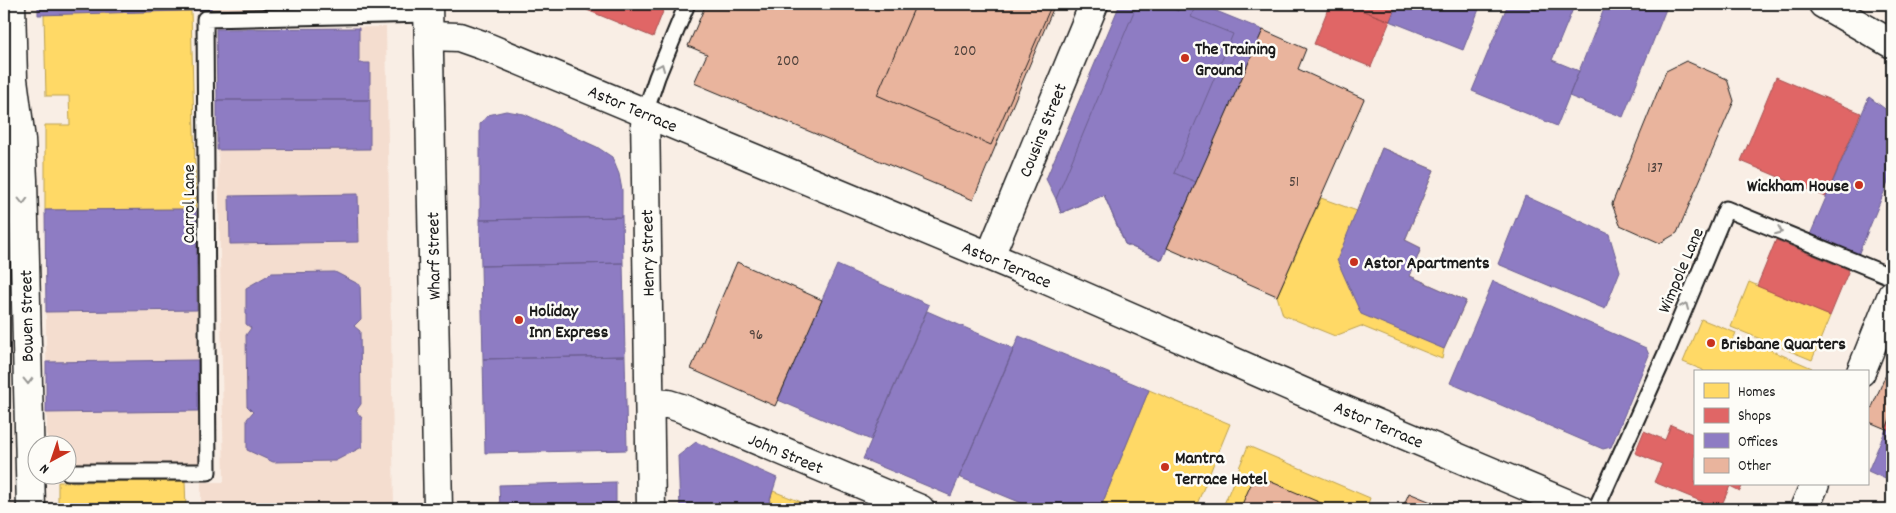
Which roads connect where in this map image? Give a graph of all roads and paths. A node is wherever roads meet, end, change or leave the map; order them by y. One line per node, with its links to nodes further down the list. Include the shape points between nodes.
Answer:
1 (11, 4): 8 (street, Bowen Street)
2 (687, 4): 7 (lane, Henry Street, one-way to 2)
3 (1094, 4): 9 (street, Cousins Street)
4 (1823, 4): 6 (street)
5 (428, 18): 7 (street, Astor Terrace, via 459,37); 15 (lane, Carrol Lane, via 205,19 208,472); 19 (street, Wharf Street)
6 (1892, 44)
7 (645, 113): 9 (street, Astor Terrace); 13 (street, Henry Street)
8 (13, 152): 14 (street, Bowen Street, one-way to 14)
9 (990, 256): 22 (street, Astor Terrace)
10 (1892, 277): 23 (lane, Wimpole Lane, one-way to 10, via 1726,209)
11 (1892, 295): 12 (street)
12 (1862, 370)
13 (650, 404): 20 (street, Henry Street); 21 (street, John Street, via 681,408)
14 (32, 436)
15 (78, 472)
16 (33, 486): 18 (street, Bowen Street)
17 (1813, 486): 24 (street)
18 (31, 509)
19 (438, 509)
20 (651, 509)
21 (920, 509)
22 (1580, 509)
23 (1596, 509)
24 (1804, 509)

